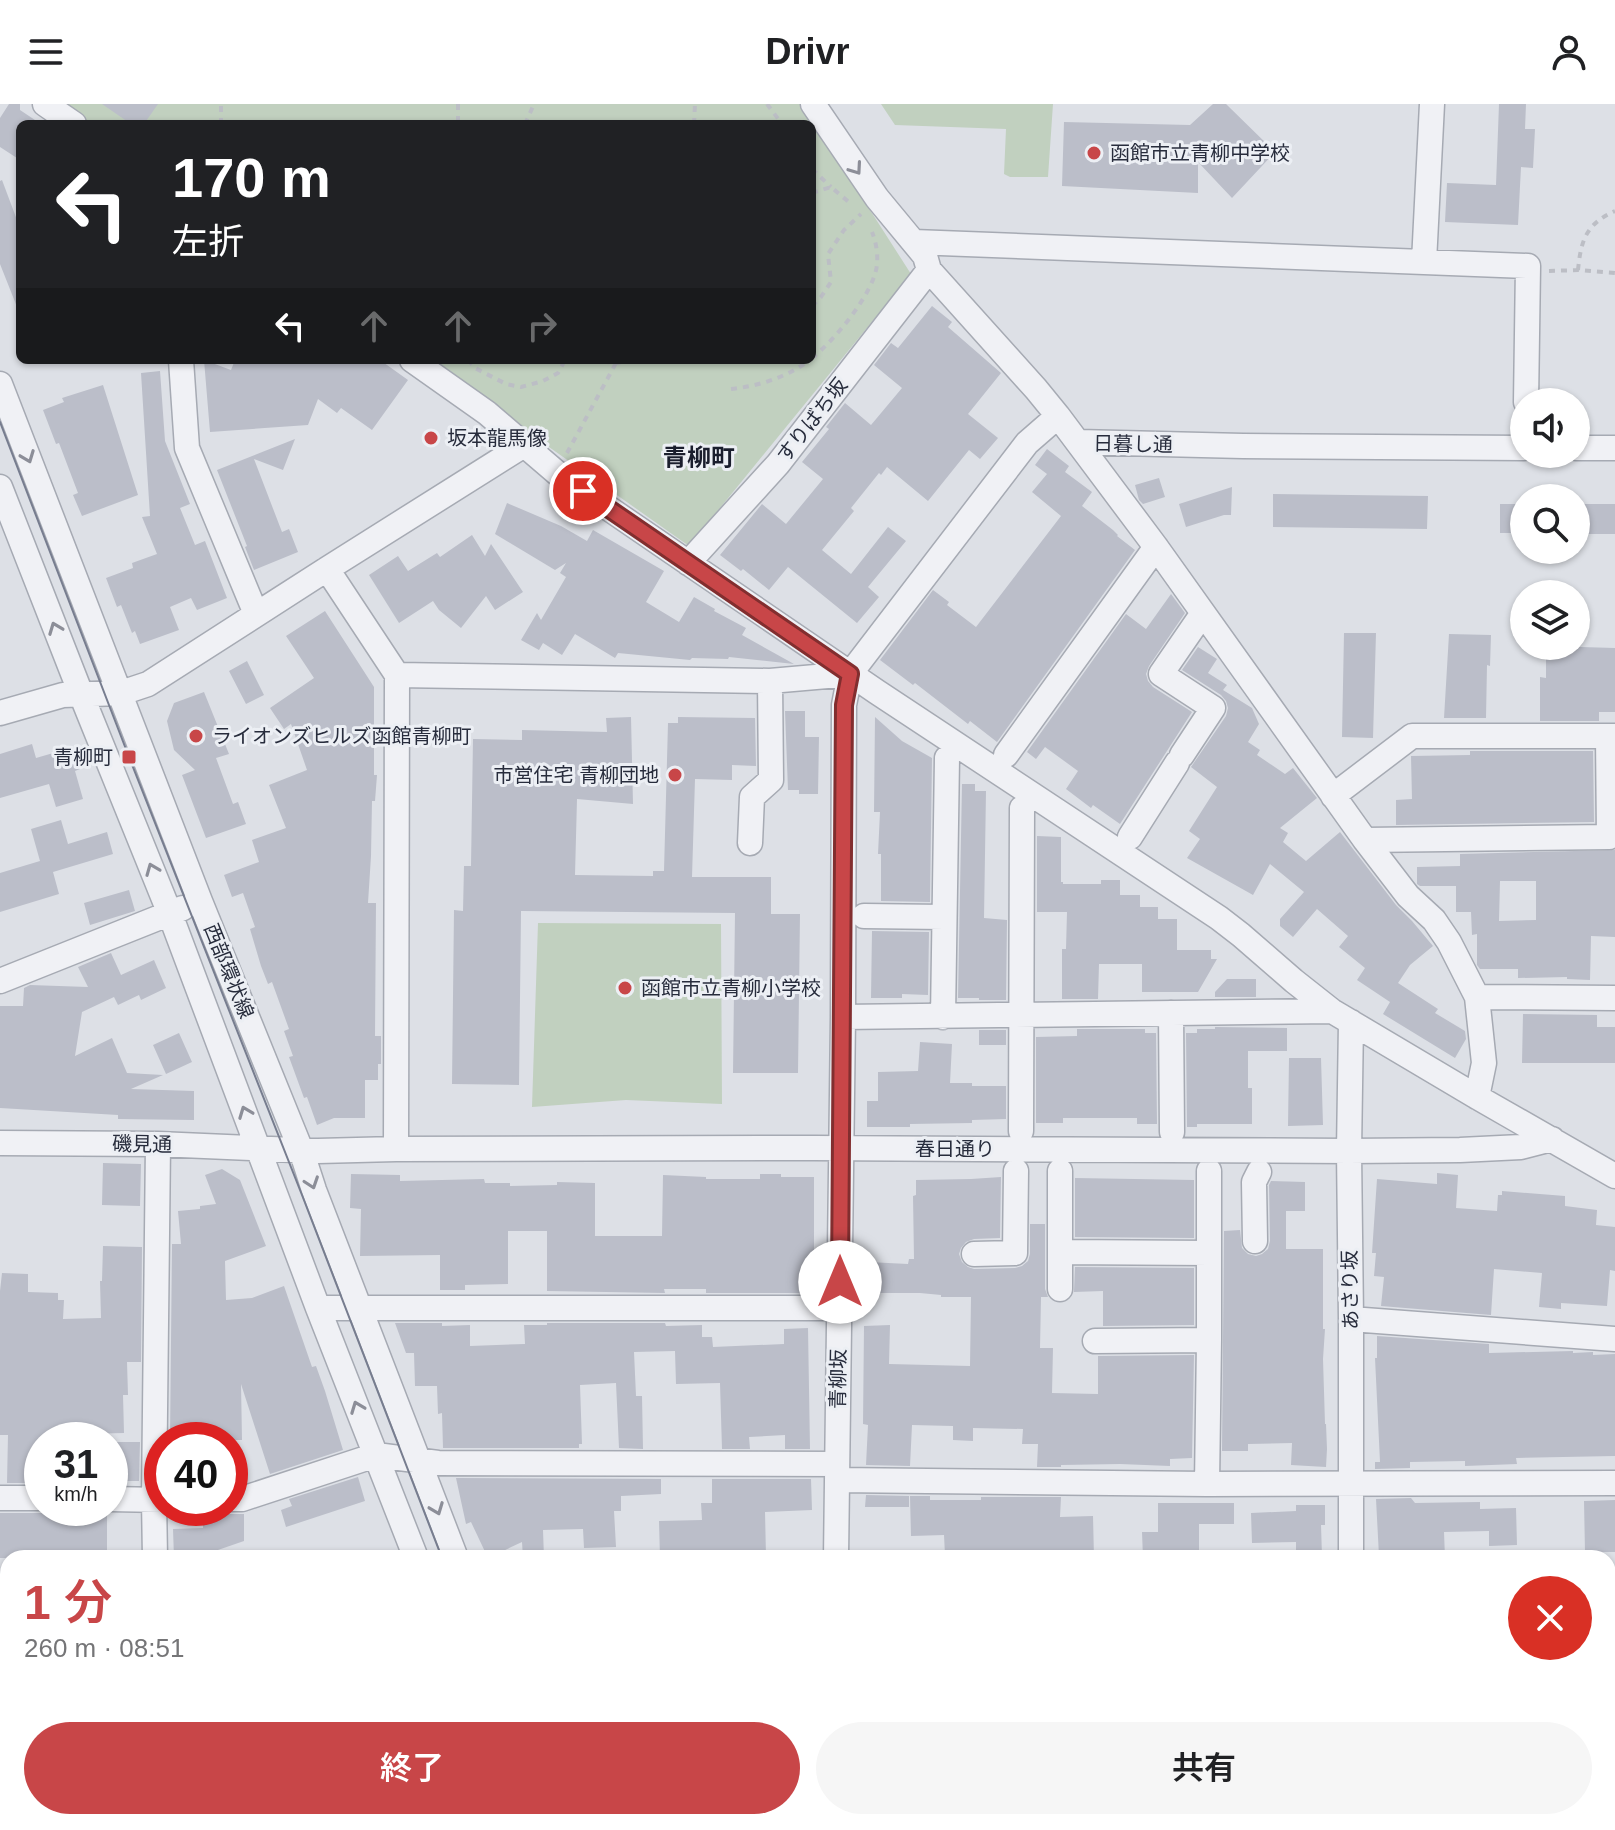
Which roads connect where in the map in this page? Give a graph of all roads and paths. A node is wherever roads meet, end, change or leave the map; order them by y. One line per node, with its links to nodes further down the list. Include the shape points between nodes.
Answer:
1 (45, 104): 4 (street)
2 (813, 104): 10 (street, 日暮し通, one-way to 10)
3 (1432, 104): 11 (street)
4 (68, 120)
5 (816, 173): 6 (path)
6 (831, 187): 7 (path); 8 (path)
7 (816, 192)
8 (850, 204)
9 (1615, 211): 13 (path, via 1589,229)
10 (914, 242): 11 (street); 12 (street, 日暮し通)
11 (1424, 262): 25 (street, via 1528,266)
12 (929, 270): 27 (street, 日暮し通); 36 (street, すりばち坂, via 778,464)
13 (1578, 270): 14 (path); 15 (path)
14 (1537, 272)
15 (1615, 273)
16 (816, 302): 17 (path, via 831,282 828,254 861,214 878,250 877,267 851,317)
17 (816, 354)
18 (181, 364): 39 (street, via 187,448)
19 (418, 364): 29 (street)
20 (472, 364): 21 (path, via 521,387 558,373)
21 (563, 364)
22 (615, 364): 30 (path)
23 (804, 364): 26 (path, via 770,381)
24 (0, 384): 43 (street, 西部環状線, one-way to 43)
25 (1526, 388)
26 (731, 389)
27 (1058, 416): 28 (street, 日暮し通); 40 (street, via 1027,443)
28 (1078, 442): 31 (street, 日暮し通); 35 (street)
29 (524, 445): 36 (street); 37 (street)
30 (571, 447)
31 (1510, 448)
32 (1590, 448): 33 (street)
33 (1615, 448)
34 (0, 487): 44 (street, 西部環状線, one-way to 34)
35 (1156, 547): 38 (street); 47 (street)
36 (688, 563): 40 (street)
37 (327, 569): 39 (street); 41 (street)
38 (1203, 613): 49 (street); 51 (street, via 1161,674 1213,708)
39 (256, 614): 43 (street, via 148,684)
40 (850, 674): 42 (street); 63 (street, via 1219,918); 64 (street, 青柳坂, via 844,705)
41 (397, 675): 42 (street); 74 (street)
42 (770, 681): 53 (street, via 771,780 752,797)
43 (121, 693): 44 (street); 54 (street, 西部環状線)
44 (81, 694): 45 (street); 55 (street, 西部環状線, one-way to 44)
45 (0, 713)
46 (1612, 736): 49 (street, via 1412,736); 52 (street, via 1609,837)
47 (1006, 755)
48 (947, 758): 57 (street)
49 (1333, 796): 52 (street)
50 (1022, 808): 62 (street)
51 (1130, 837)
52 (1365, 840): 59 (street, via 1408,896 1434,920)
53 (750, 843)
54 (200, 901): 55 (street); 75 (street, 西部環状線)
55 (170, 914): 58 (street); 72 (street, 西部環状線, one-way to 55)
56 (864, 916): 57 (street)
57 (944, 917): 65 (street)
58 (0, 981)
59 (1477, 997): 60 (street); 66 (street, via 1484,1063)
60 (1615, 998)
61 (1171, 1013): 62 (street); 63 (street); 68 (street)
62 (1022, 1016): 65 (street); 67 (street)
63 (1342, 1016): 66 (street); 76 (street, あさり坂)
64 (843, 1017): 65 (street); 73 (street, 青柳坂)
65 (943, 1017)
66 (1477, 1097): 69 (street)
67 (1021, 1131)
68 (1172, 1132)
69 (1552, 1139): 76 (street, 春日通り, via 1521,1147); 81 (street)
70 (0, 1143): 71 (street, 磯見通)
71 (158, 1144): 72 (street, 磯見通); 94 (street)
72 (258, 1148): 75 (street, 磯見通); 88 (street, 西部環状線)
73 (842, 1148): 74 (street, 春日通り); 76 (street, 春日通り); 89 (street, 青柳坂)
74 (396, 1149): 75 (street, 春日通り)
75 (292, 1150): 87 (street, 西部環状線, one-way to 87, via 314,1190)
76 (1349, 1151): 90 (street, あさり坂)
77 (1016, 1171): 85 (street, via 1015,1253)
78 (1060, 1171): 83 (street)
79 (1209, 1171): 84 (street)
80 (1259, 1172): 82 (street, via 1254,1182)
81 (1615, 1176)
82 (1255, 1241)
83 (1060, 1252): 84 (street); 86 (street)
84 (1209, 1253): 92 (street)
85 (974, 1254)
86 (1060, 1289)
87 (359, 1307): 88 (street); 89 (street); 96 (street, 西部環状線)
88 (318, 1308): 95 (street, 西部環状線, one-way to 88)
89 (839, 1308): 97 (street, 青柳坂)
90 (1351, 1319): 91 (street); 98 (street, あさり坂)
91 (1615, 1339)
92 (1209, 1340): 93 (street); 100 (street)
93 (1095, 1341)
94 (158, 1422)
95 (376, 1455): 96 (street); 101 (street); 106 (street, 西部環状線)
96 (418, 1461): 97 (street); 107 (street, 西部環状線, one-way to 107)
97 (837, 1472): 100 (street); 108 (street, 青柳坂)
98 (1351, 1483): 99 (street); 100 (street); 109 (street, あさり坂)
99 (1615, 1483)
100 (1207, 1484)
101 (248, 1497)
102 (0, 1498): 103 (street)
103 (24, 1498)
104 (157, 1526): 105 (street)
105 (155, 1550)
106 (413, 1550)
107 (453, 1550)
108 (836, 1550)
109 (1351, 1550)

